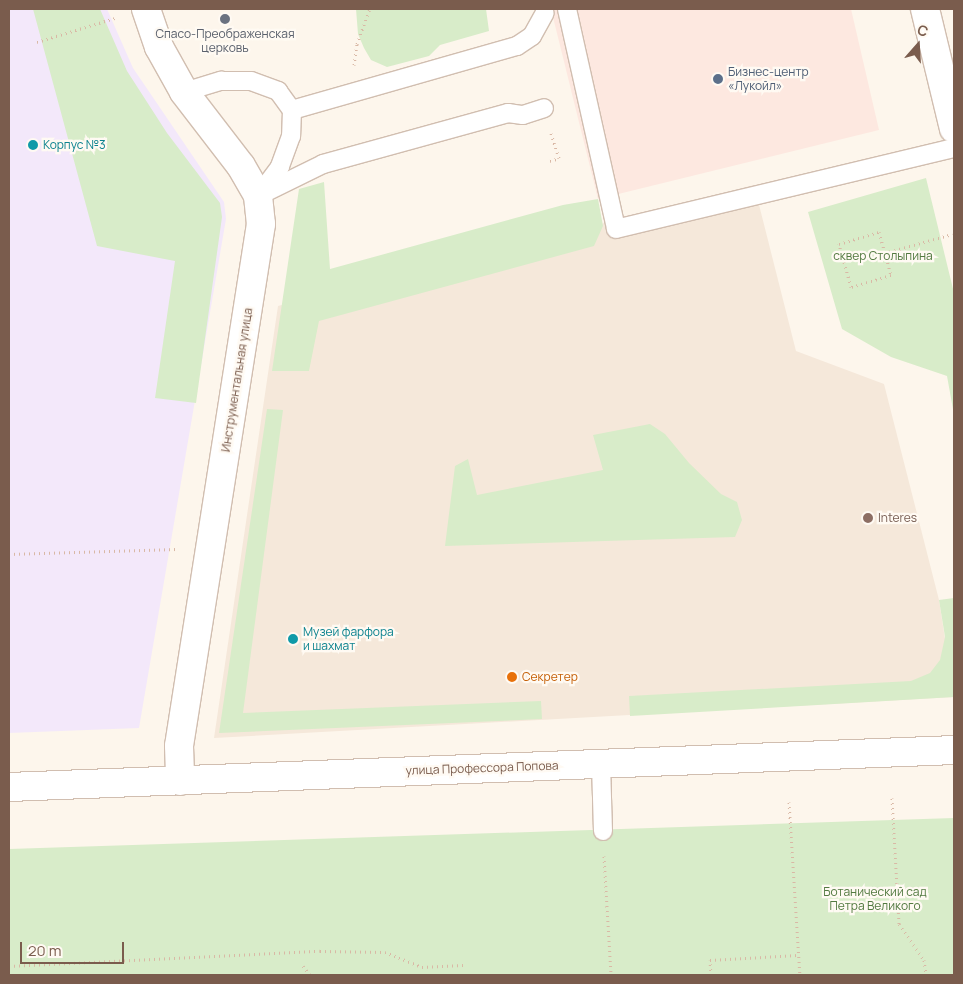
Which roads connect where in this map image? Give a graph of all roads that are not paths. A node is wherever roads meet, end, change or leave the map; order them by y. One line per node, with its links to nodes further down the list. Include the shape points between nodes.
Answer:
1 (146, 9): 5 (street, Инструментальная улица, via 159,47)
2 (567, 9): 9 (lane, via 616,230)
3 (925, 9): 8 (street)
4 (545, 13): 7 (lane, via 532,36 517,46)
5 (184, 92): 7 (lane, via 222,81 251,81 278,91); 10 (street, Инструментальная улица, via 241,166)
6 (544, 108): 10 (lane, via 523,115 508,113 323,164)
7 (292, 110): 10 (lane, via 291,136 280,166)
8 (954, 129)
9 (954, 148)
10 (258, 196): 13 (street, Инструментальная улица, via 261,224 179,746)
11 (954, 750): 12 (street, улица Профессора Попова)
12 (601, 764): 13 (street, улица Профессора Попова); 15 (lane)
13 (180, 781): 14 (street, улица Профессора Попова)
14 (9, 787)
15 (603, 831)

